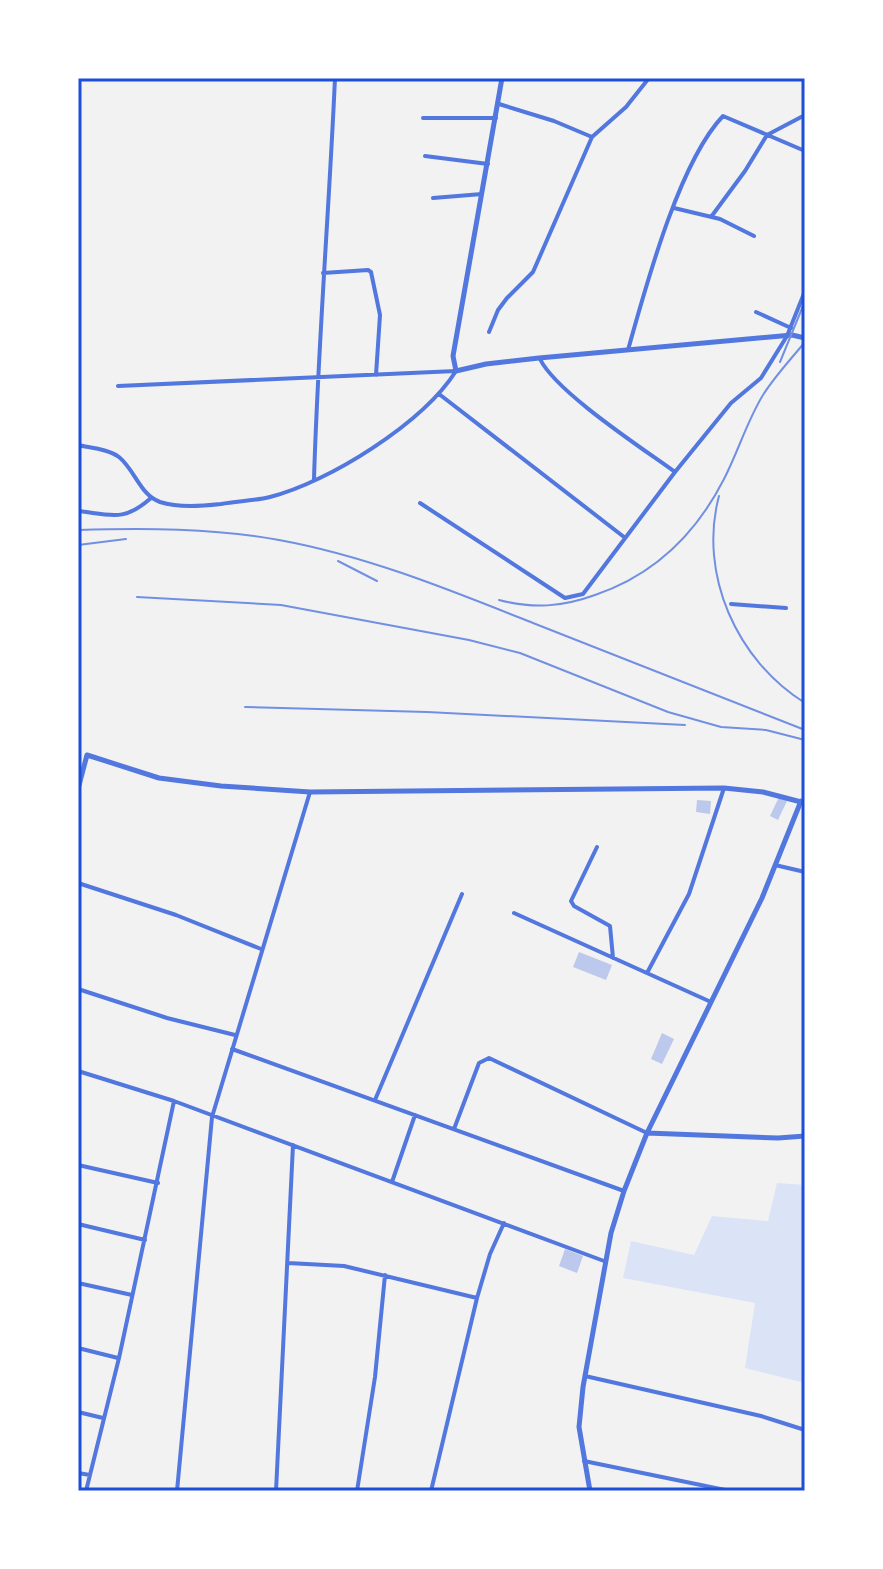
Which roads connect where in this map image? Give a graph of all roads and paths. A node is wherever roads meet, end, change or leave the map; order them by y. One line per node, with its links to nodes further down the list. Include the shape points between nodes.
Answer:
1 (335, 78): 18 (street)
2 (502, 78): 4 (street)
3 (649, 78): 9 (street)
4 (499, 104): 7 (street); 9 (street)
5 (805, 115): 8 (street)
6 (423, 118): 7 (street)
7 (496, 118): 12 (street)
8 (767, 135): 10 (street); 15 (street, via 723,116 699,147); 16 (street)
9 (592, 137): 22 (street, via 533,272 498,310)
10 (805, 151)
11 (425, 156): 12 (street)
12 (488, 164): 13 (street)
13 (482, 194): 14 (street); 27 (street, via 453,356)
14 (433, 198)
15 (674, 208): 16 (street); 25 (street)
16 (711, 217): 17 (street)
17 (754, 236)
18 (323, 273): 28 (street, via 371,272 380,315); 29 (street)
19 (805, 291): 21 (street)
20 (756, 312): 21 (street)
21 (791, 328): 23 (street)
22 (489, 332)
23 (787, 336): 24 (street); 25 (street); 33 (street, via 761,378 731,403)
24 (805, 338)
25 (628, 350): 26 (street)
26 (539, 358): 27 (street); 33 (street, via 549,374 585,405)
27 (456, 371): 28 (street); 31 (street)
28 (376, 375): 29 (street)
29 (317, 378): 30 (street); 34 (street)
30 (118, 386)
31 (439, 394): 34 (street, via 362,455); 38 (street)
32 (78, 445): 35 (street, via 119,457)
33 (675, 472): 38 (street)
34 (314, 479): 35 (street, via 268,497 210,505)
35 (151, 498): 37 (street, via 134,513)
36 (420, 503): 38 (street, via 565,598 583,594)
37 (78, 511)
38 (624, 538)
39 (731, 604): 40 (street)
40 (786, 608)
41 (724, 788): 43 (street); 44 (street); 53 (street, via 689,894)
42 (78, 789): 43 (street, via 87,755 159,778)
43 (310, 792): 51 (street)
44 (803, 802): 46 (street)
45 (597, 847): 52 (street, via 572,904 610,926)
46 (775, 865): 47 (street); 55 (street)
47 (805, 872)
48 (78, 883): 51 (street)
49 (462, 894): 59 (street)
50 (514, 913): 52 (street)
51 (261, 949): 56 (street)
52 (613, 958): 53 (street)
53 (647, 973): 55 (street)
54 (78, 989): 56 (street)
55 (713, 1002): 64 (street)
56 (235, 1035): 57 (street)
57 (232, 1049): 59 (street); 62 (street)
58 (78, 1071): 60 (street)
59 (375, 1100): 61 (street)
60 (174, 1101): 62 (street); 69 (street)
61 (415, 1115): 63 (street); 68 (street)
62 (212, 1117): 66 (street); 90 (street)
63 (454, 1129): 64 (street, via 479,1063 489,1058); 70 (street)
64 (647, 1133): 65 (street); 70 (street)
65 (805, 1136)
66 (293, 1145): 68 (street); 75 (street)
67 (78, 1165): 69 (street)
68 (392, 1182): 71 (street)
69 (158, 1183): 73 (street)
70 (624, 1191): 74 (street)
71 (504, 1223): 74 (street); 79 (street)
72 (78, 1224): 73 (street)
73 (145, 1240): 78 (street)
74 (604, 1261): 82 (street)
75 (288, 1263): 76 (street); 91 (street)
76 (385, 1275): 79 (street); 92 (street)
77 (78, 1283): 78 (street)
78 (132, 1295): 81 (street)
79 (477, 1298): 93 (street)
80 (78, 1348): 81 (street)
81 (119, 1358): 84 (street)
82 (585, 1376): 85 (street); 86 (street, via 579,1427)
83 (78, 1412): 84 (street)
84 (104, 1418): 88 (street)
85 (805, 1430)
86 (584, 1461): 94 (street); 95 (street)
87 (78, 1473): 88 (street)
88 (90, 1475): 89 (street)
89 (86, 1491)
90 (177, 1491)
91 (276, 1491)
92 (357, 1491)
93 (431, 1491)
94 (590, 1491)
95 (730, 1491)

